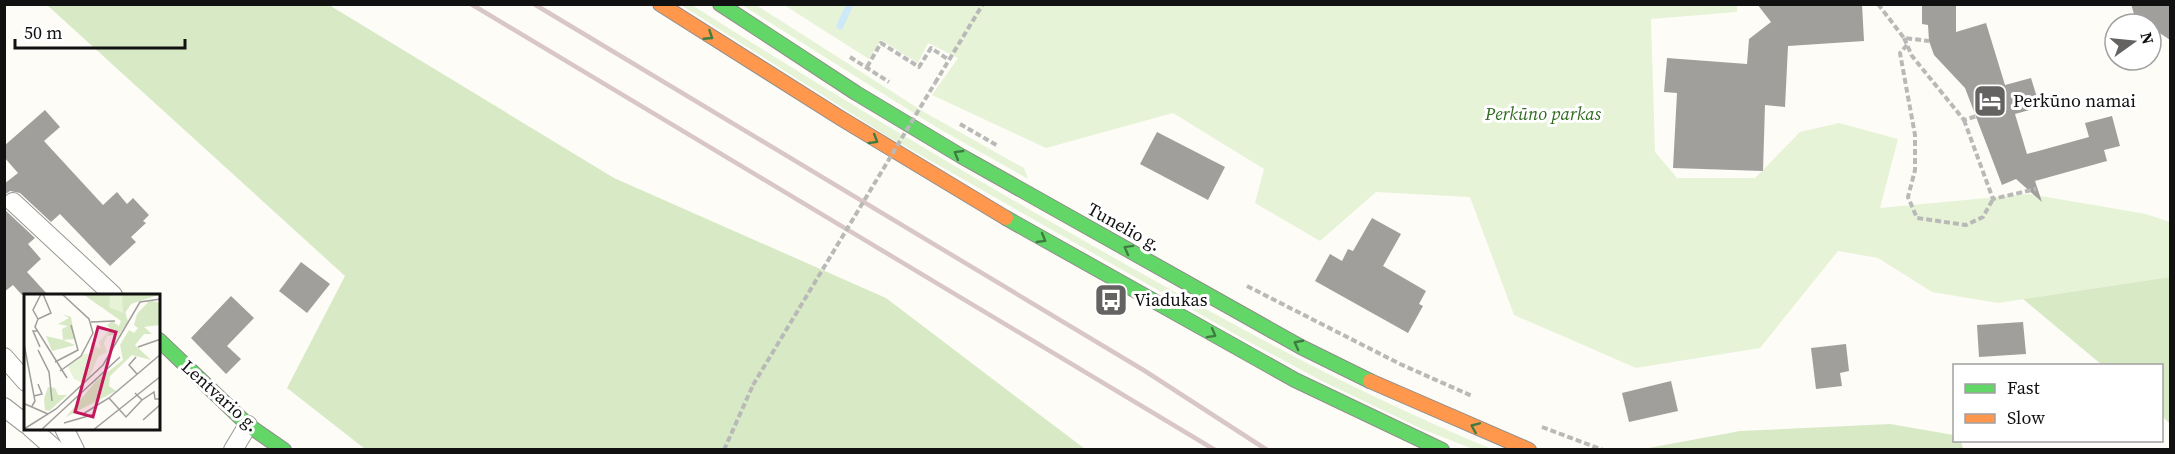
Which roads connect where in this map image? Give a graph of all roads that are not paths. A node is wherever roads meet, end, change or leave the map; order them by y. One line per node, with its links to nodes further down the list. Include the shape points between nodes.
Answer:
1 (660, 4): 17 (main road, one-way to 17, via 818,106 1064,252 1287,376)
2 (720, 4): 18 (main road, Tunelio g., one-way to 2, via 1302,347 961,156)
3 (14, 202): 4 (street)
4 (112, 294)
5 (160, 340): 10 (main road, Lentvario g.)
6 (4, 357): 7 (street)
7 (24, 380)
8 (4, 407): 9 (street)
9 (24, 422)
10 (249, 425): 15 (street); 16 (main road, Lentvario g.)
11 (32, 430): 13 (street)
12 (65, 430): 14 (street)
13 (56, 450)
14 (75, 450)
15 (233, 450)
16 (284, 450)
17 (1442, 450)
18 (1528, 450)

